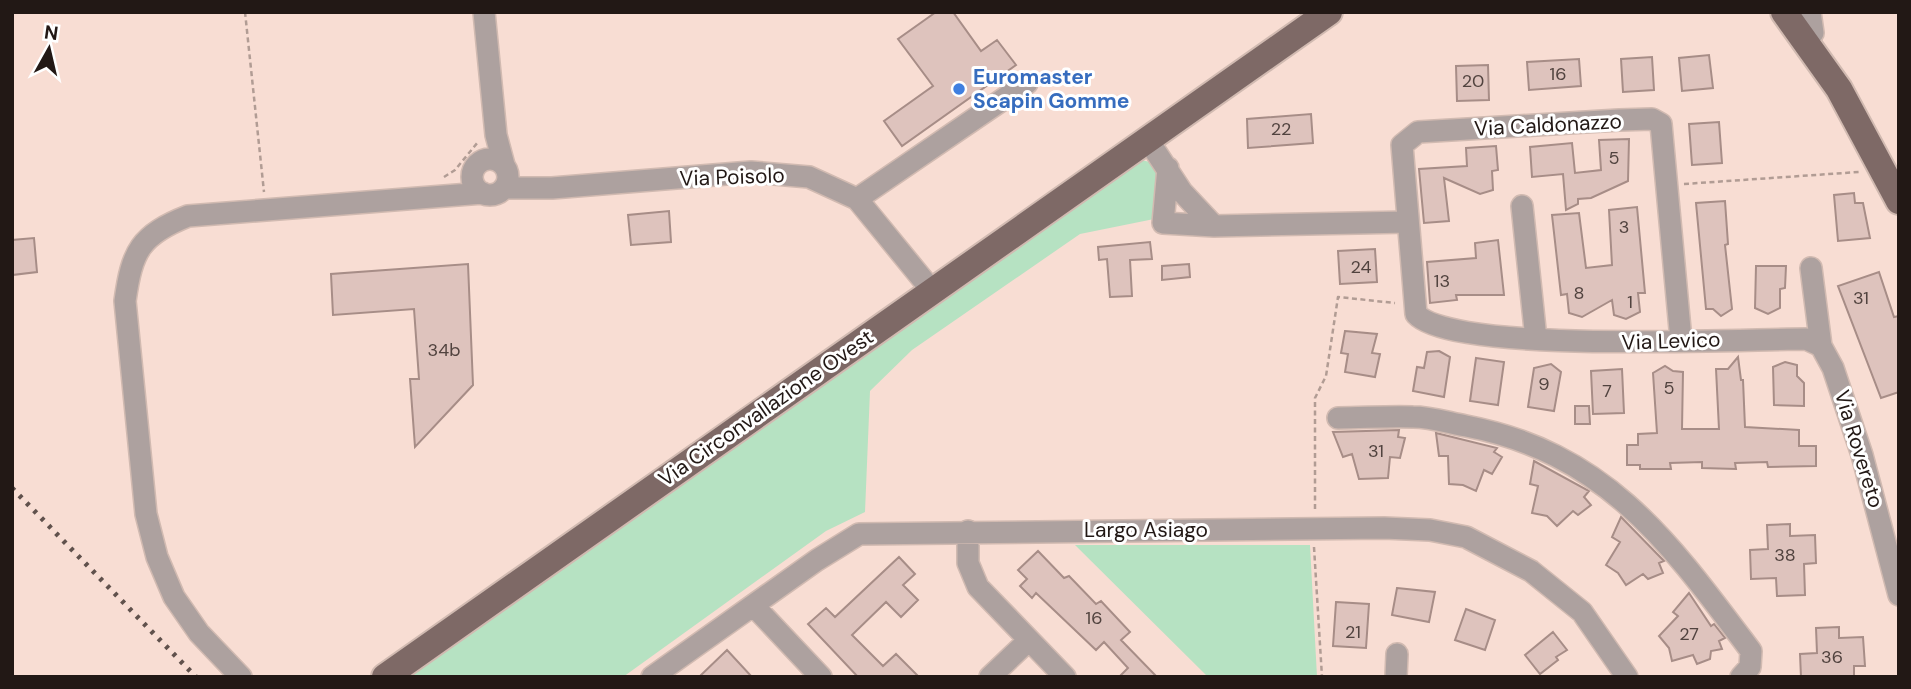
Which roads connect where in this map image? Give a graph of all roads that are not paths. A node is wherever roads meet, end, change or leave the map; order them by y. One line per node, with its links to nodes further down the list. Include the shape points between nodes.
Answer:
1 (484, 12): 7 (street)
2 (1329, 12): 8 (main road, Via Circonvallazione Ovest)
3 (1784, 12): 6 (main road)
4 (1807, 19): 6 (main road)
5 (1027, 83): 14 (street)
6 (1839, 89): 15 (main road)
7 (488, 137): 9 (street); 11 (street)
8 (1148, 141): 10 (street); 20 (main road, Via Circonvallazione Ovest)
9 (478, 168): 11 (street, via 495,160); 12 (street); 13 (street, via 475,186)
10 (1168, 168): 18 (street, via 1182,192); 18 (street, via 1163,223)
11 (510, 178): 13 (street, via 495,194); 14 (street, Via Poisolo, via 787,173 821,181)
12 (441, 188): 13 (street); 31 (street, via 377,204 188,216 146,238 130,270 125,301 146,514 157,557 180,606)
13 (483, 193)
14 (857, 199): 20 (street, Via Poisolo)
15 (1899, 201)
16 (1522, 206): 22 (street)
17 (1408, 222): 18 (street); 21 (street, Via Caldonazzo, via 1416,314); 23 (street, Via Caldonazzo, via 1402,145 1418,132 1652,119 1661,124 1664,133)
18 (1214, 226)
19 (1811, 268): 24 (street, Via Rovereto)
20 (933, 292): 32 (main road, Via Circonvallazione Ovest)
21 (1424, 323): 22 (street, Via Levico)
22 (1536, 339): 23 (street, Via Levico, via 1599,344)
23 (1681, 340): 24 (street, Via Levico)
24 (1814, 342): 27 (street, Via Rovereto, via 1833,368 1862,455)
25 (1338, 418): 39 (street, via 1416,417 1510,435 1601,481 1686,564 1751,651 1750,667)
26 (968, 531): 28 (street, Largo Asiago, via 859,534); 29 (street, via 973,579); 38 (street, Largo Asiago, via 1384,528 1466,537 1554,587 1588,619)
27 (1899, 595)
28 (754, 606): 33 (street, Largo Asiago); 34 (street)
29 (1029, 640): 35 (street); 36 (street)
30 (1397, 654): 37 (street)
31 (241, 677)
32 (385, 677)
33 (652, 677)
34 (821, 677)
35 (990, 677)
36 (1065, 677)
37 (1396, 677)
38 (1628, 677)
39 (1741, 677)

